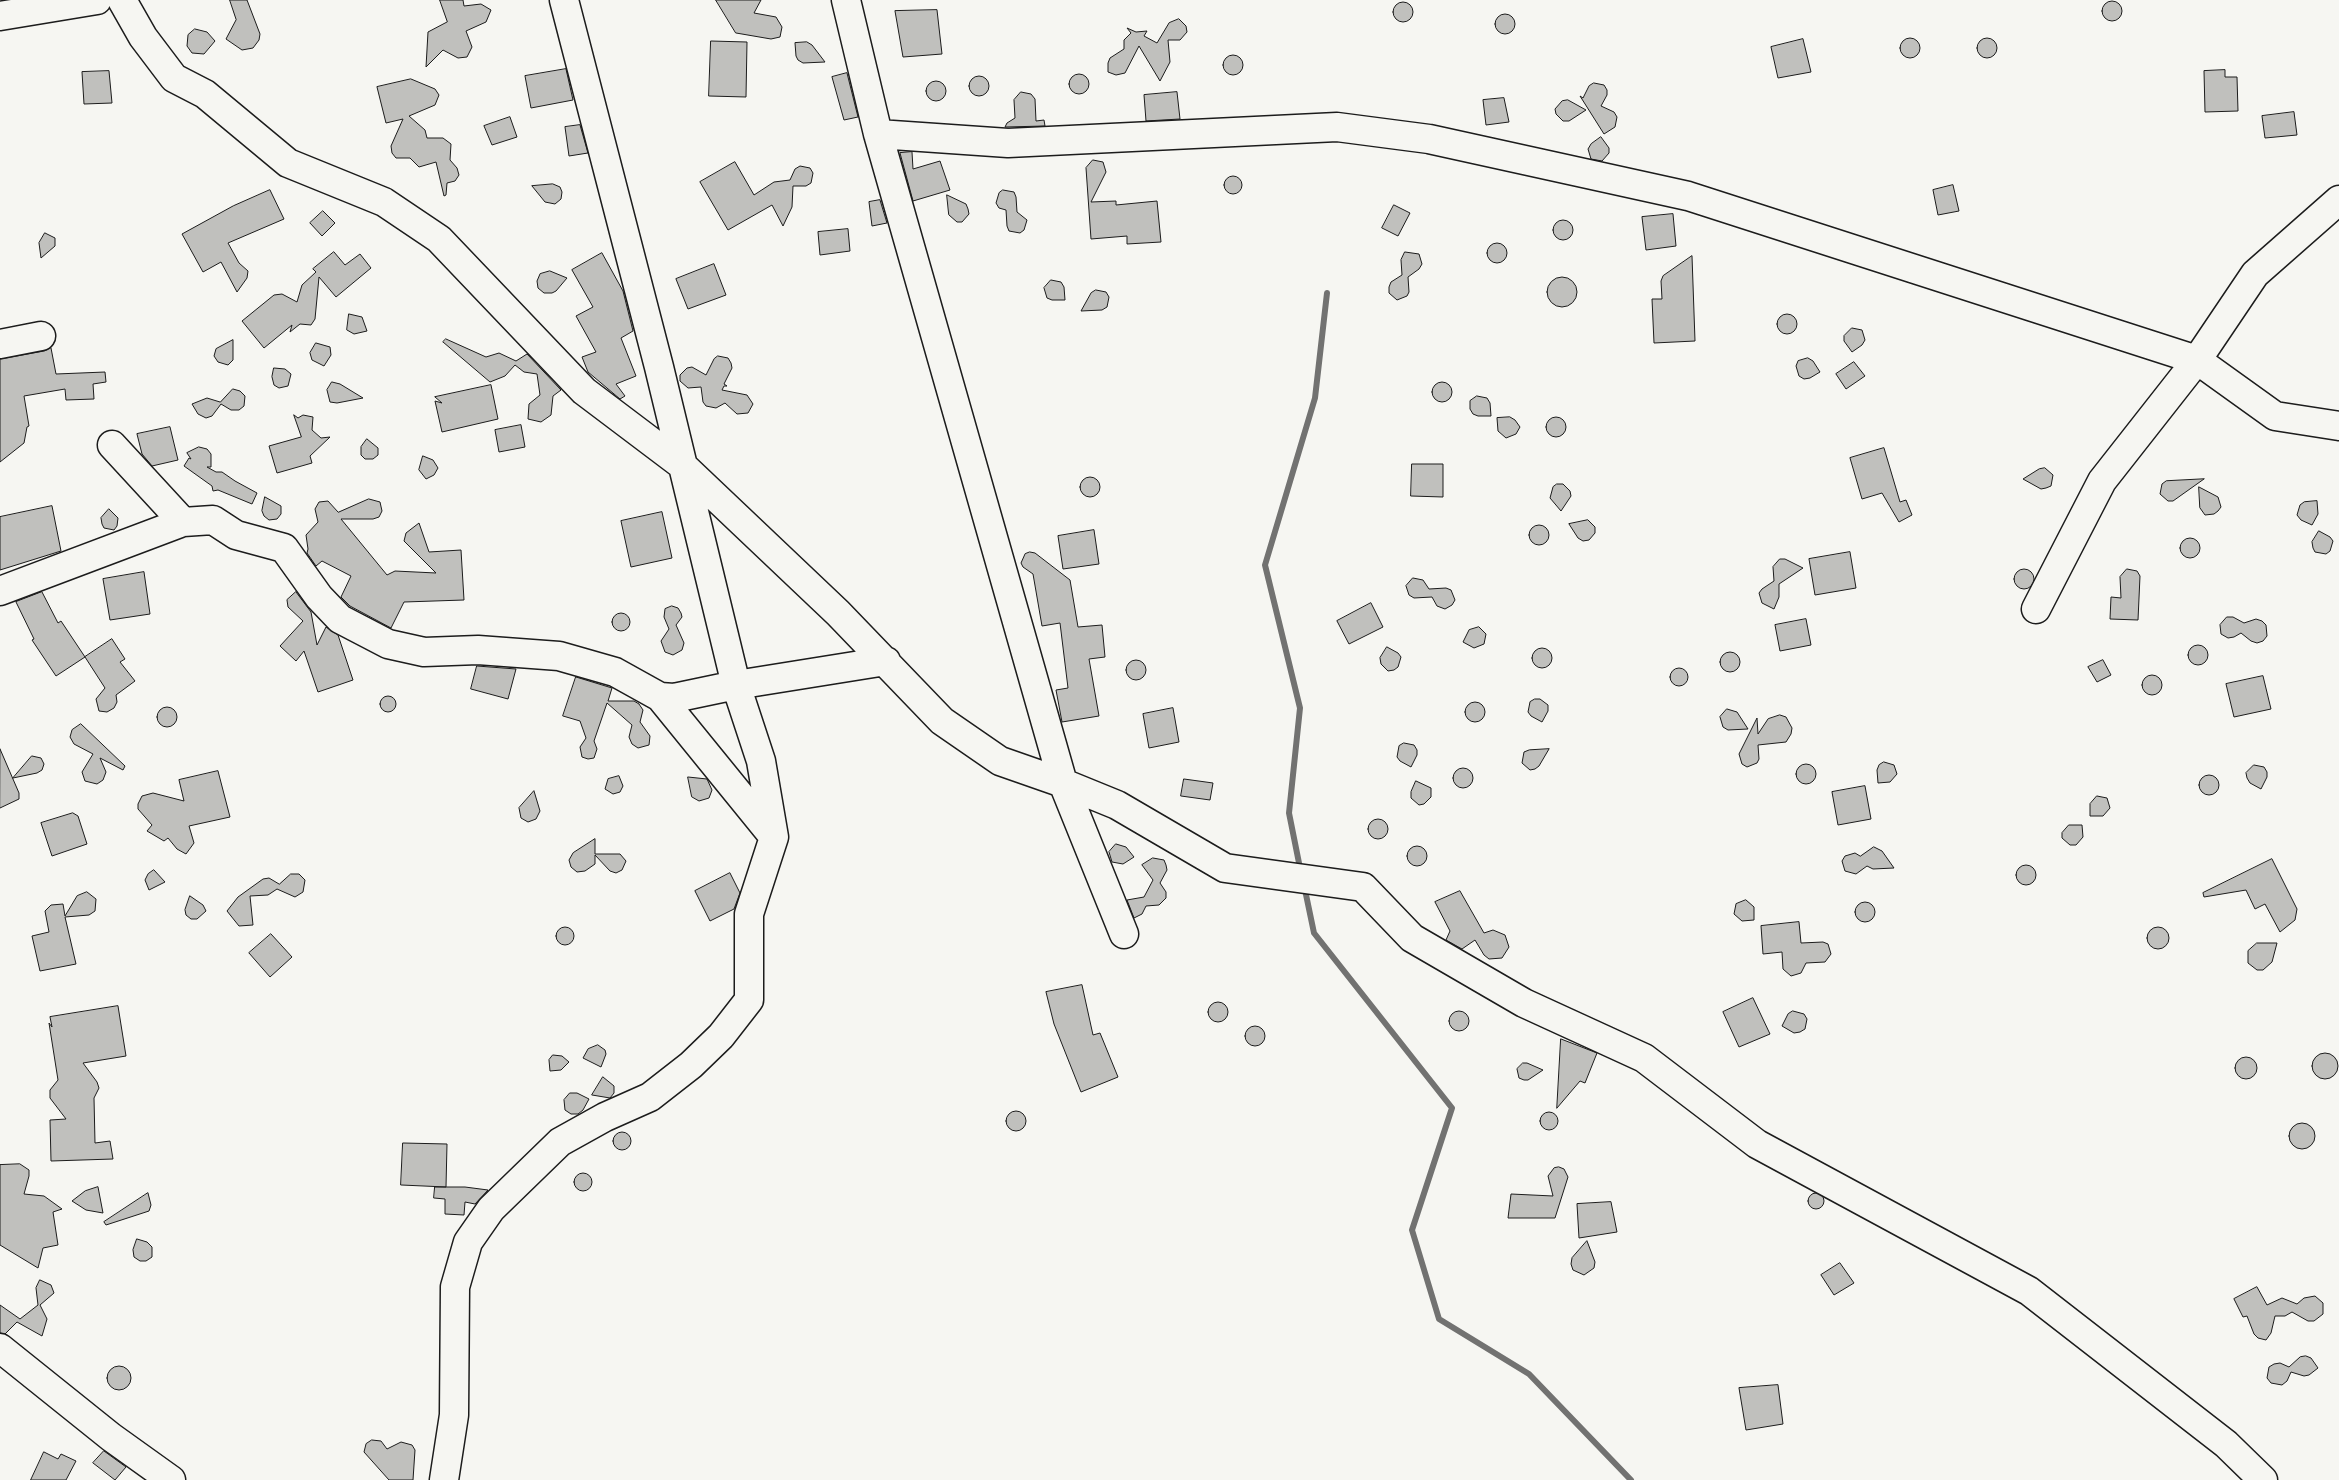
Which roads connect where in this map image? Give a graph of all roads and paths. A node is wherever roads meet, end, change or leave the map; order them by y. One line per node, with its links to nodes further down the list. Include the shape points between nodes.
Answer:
1 (97, 0): 5 (street)
2 (122, 0): 13 (street, via 143,37 174,78 205,94 288,163 384,202 439,240 584,391)
3 (564, 0): 13 (street)
4 (846, 0): 6 (street)
5 (0, 16)
6 (878, 134): 10 (street, via 1008,143 1338,127 1430,139 1688,196); 20 (street)
7 (2339, 200): 10 (street, via 2255,274)
8 (41, 336): 9 (street)
9 (0, 344)
10 (2197, 360): 11 (street, via 2275,416); 16 (street, via 2102,481)
11 (2339, 426)
12 (112, 446): 14 (street)
13 (682, 465): 17 (street); 18 (street)
14 (183, 522): 15 (street); 19 (street, via 213,520 236,535 284,548 319,597 340,619 388,644 424,652 478,650 559,656 615,672)
15 (0, 591)
16 (2036, 609)
17 (886, 662): 18 (street); 20 (street, via 942,721 1000,761)
18 (736, 685): 19 (street, via 674,698); 21 (street, via 761,760)
19 (660, 697): 21 (street)
20 (1063, 783): 22 (street); 26 (street, via 1117,805 1225,868 1363,887 1412,938 1524,1003 1644,1058 1757,1144 2029,1291 2226,1444)
21 (774, 837): 25 (street, via 749,914 749,1000 721,1036 670,1081 650,1096 560,1142 491,1209 468,1242 455,1287 454,1415)
22 (1124, 934)
23 (0, 1348): 24 (street)
24 (171, 1480)
25 (444, 1480)
26 (2263, 1480)

